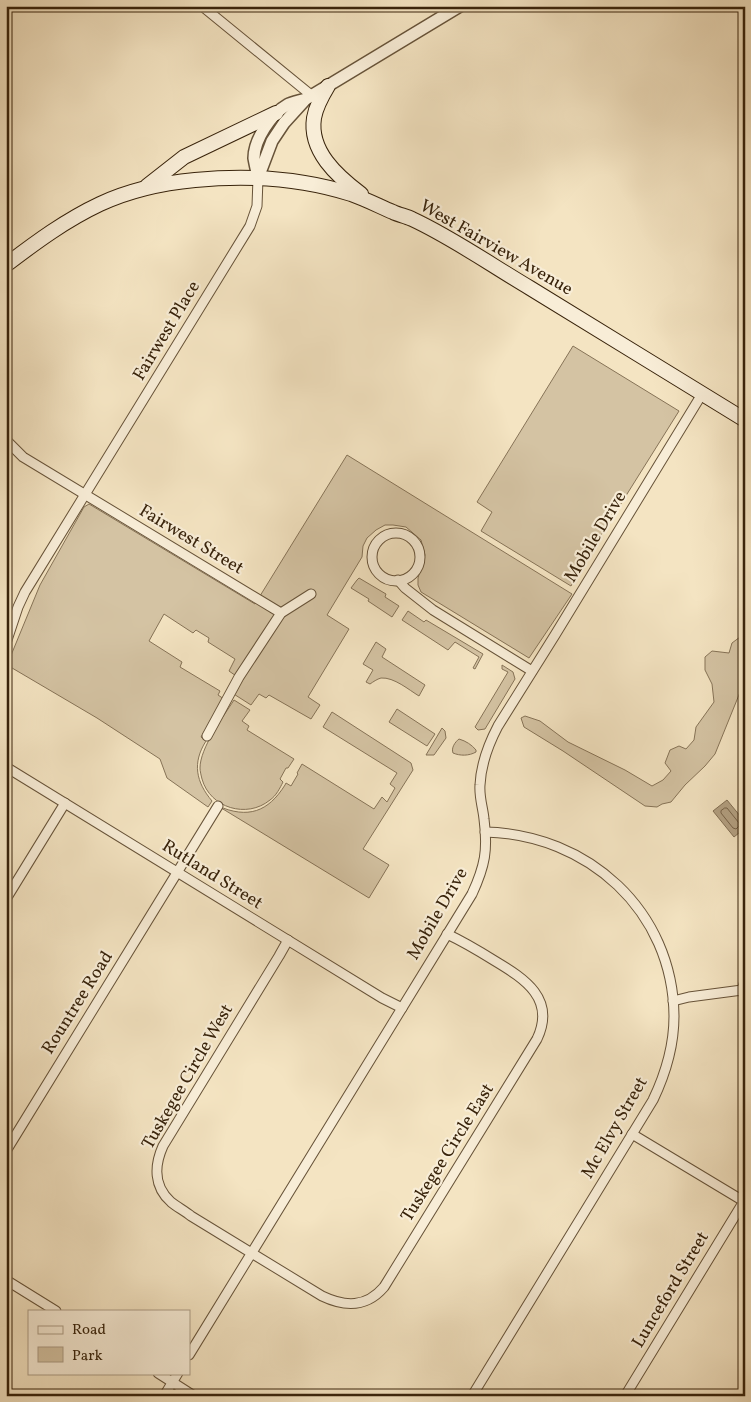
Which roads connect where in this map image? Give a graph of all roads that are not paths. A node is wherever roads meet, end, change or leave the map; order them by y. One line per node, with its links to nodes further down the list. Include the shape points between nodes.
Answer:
1 (202, 6): 4 (street)
2 (453, 8): 3 (street)
3 (328, 86): 4 (street); 8 (main road, via 314,117 314,137 339,178)
4 (308, 97): 5 (street, via 288,104); 6 (street, via 272,142)
5 (276, 113): 6 (street, via 256,149 254,159); 7 (main road, via 184,157)
6 (258, 178): 7 (main road, West Fairview Avenue, via 213,178); 8 (main road, West Fairview Avenue, via 322,186); 13 (street, Fairwest Place, via 257,206 250,226)
7 (144, 188): 9 (main road, via 70,220)
8 (369, 201): 10 (main road, West Fairview Avenue, via 449,238)
9 (6, 265)
10 (702, 394): 11 (main road, West Fairview Avenue); 18 (street, Mobile Drive)
11 (745, 420)
12 (6, 440): 13 (street, Fairwest Street, via 23,457)
13 (85, 495): 16 (street, Fairwest Street); 17 (street, via 25,592)
14 (398, 580): 14 (street, via 380,574 372,555 381,538 400,533 416,543 420,562 407,578); 18 (street, via 433,610)
15 (311, 594): 16 (street)
16 (281, 613): 19 (street, via 239,677)
17 (6, 643)
18 (532, 671): 23 (street, Mobile Drive, via 498,726 486,754 480,786)
19 (207, 736)
20 (6, 767): 21 (street, Rutland Street)
21 (65, 803): 24 (street, Rutland Street); 25 (street)
22 (218, 806): 24 (street, Rountree Road)
23 (485, 832): 26 (street, Mobile Drive, via 486,849 480,877); 29 (street, Mc Elvy Street, via 520,835 552,844 586,861 613,881 636,906 656,938 668,971)
24 (177, 872): 27 (street, Rutland Street); 32 (street, Rountree Road)
25 (6, 899)
26 (447, 934): 30 (street, Mobile Drive); 34 (street, Tuskegee Circle East, via 511,971 532,988 540,1001 543,1017 540,1033 532,1047 391,1275 370,1299 356,1304 332,1301)
27 (288, 940): 30 (street, Rutland Street); 34 (street, Tuskegee Circle West, via 163,1146 156,1166 160,1186 171,1202)
28 (744, 990): 29 (street)
29 (673, 1001): 31 (street, Mc Elvy Street, via 674,1017 666,1070 653,1100)
30 (402, 1008): 34 (street, Mobile Drive)
31 (632, 1134): 33 (street); 43 (street, Mc Elvy Street)
32 (6, 1151)
33 (744, 1202): 44 (street, Lunceford Street)
34 (252, 1253): 37 (street, Mobile Drive)
35 (6, 1280): 36 (street)
36 (54, 1310)
37 (190, 1353)
38 (160, 1374): 40 (street)
39 (177, 1374): 40 (street)
40 (172, 1382): 41 (street); 42 (street)
41 (164, 1396)
42 (194, 1396)
43 (472, 1396)
44 (626, 1396)

